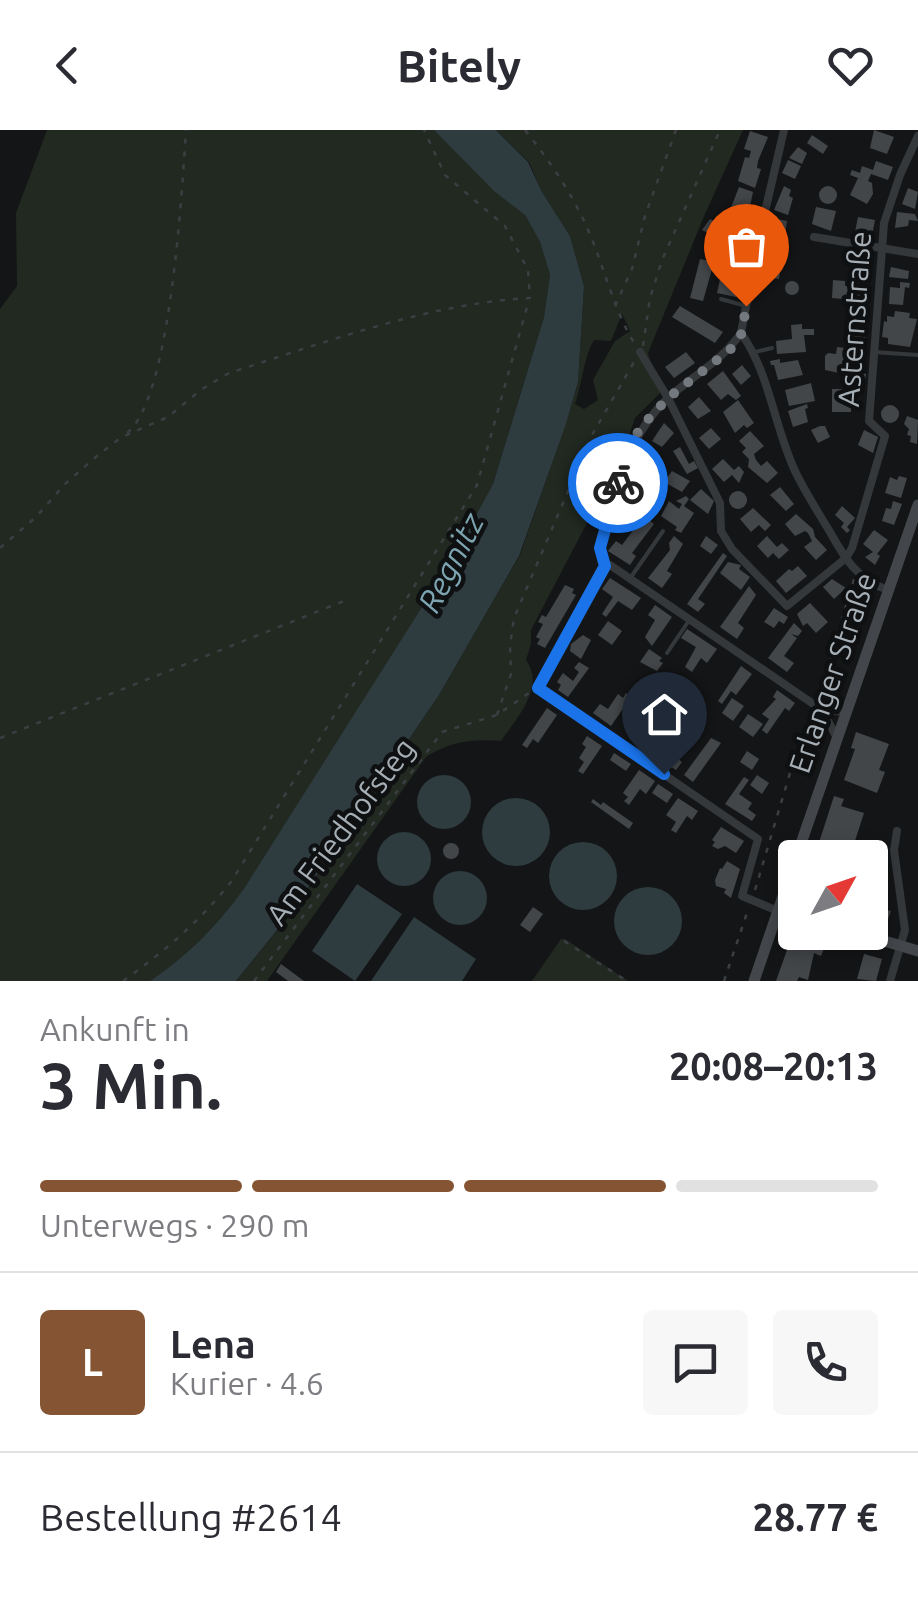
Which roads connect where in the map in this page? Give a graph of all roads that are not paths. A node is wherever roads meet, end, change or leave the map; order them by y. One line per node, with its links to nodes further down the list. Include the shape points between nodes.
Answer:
1 (783, 130): 7 (street)
2 (918, 136): 4 (street, Asternstraße, via 891,197)
3 (814, 238): 4 (street)
4 (881, 248): 5 (street); 14 (street, Asternstraße)
5 (918, 254)
6 (724, 272): 7 (lane)
7 (752, 278): 9 (street)
8 (721, 299): 9 (lane)
9 (746, 306): 10 (street)
10 (742, 333): 13 (street); 16 (street)
11 (772, 348): 13 (lane)
12 (640, 352): 16 (street)
13 (755, 352): 19 (street, via 794,469)
14 (874, 352): 15 (lane); 19 (street, Asternstraße, via 869,421 885,436)
15 (918, 355)
16 (668, 398): 19 (street, via 720,503 721,531 787,606); 20 (street, via 639,429 619,480 600,548)
17 (918, 505): 22 (main road, Erlanger Straße)
18 (664, 531): 21 (lane)
19 (846, 558): 22 (street, via 868,584)
20 (605, 566): 21 (street); 30 (street, via 538,688 758,839 742,896)
21 (631, 577): 23 (street)
22 (888, 590): 26 (main road, Erlanger Straße)
23 (691, 618): 24 (lane); 25 (street)
24 (667, 653)
25 (819, 708): 26 (street); 27 (street)
26 (846, 712): 27 (main road, Erlanger Straße)
27 (837, 738): 29 (main road, Erlanger Straße)
28 (897, 831): 33 (street, via 905,919)
29 (802, 840)
30 (778, 911)
31 (778, 914): 35 (main road, Erlanger Straße)
32 (888, 942): 33 (main road)
33 (900, 946): 34 (main road); 36 (street)
34 (918, 952)
35 (754, 981)
36 (890, 981)

